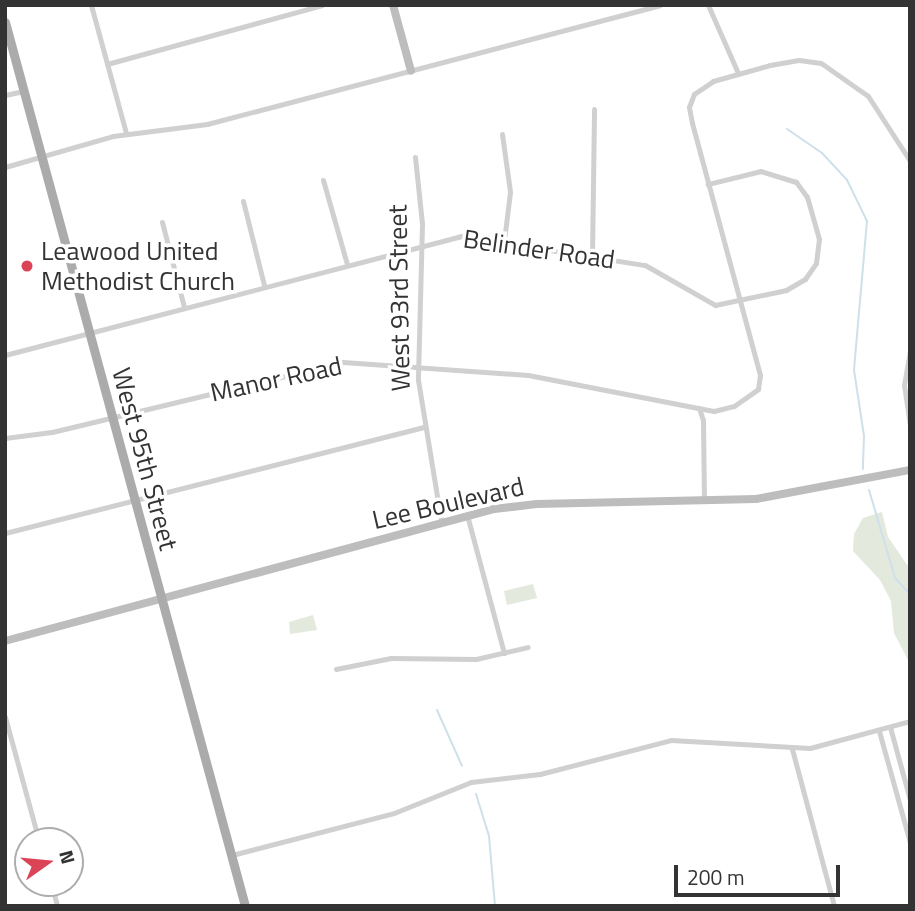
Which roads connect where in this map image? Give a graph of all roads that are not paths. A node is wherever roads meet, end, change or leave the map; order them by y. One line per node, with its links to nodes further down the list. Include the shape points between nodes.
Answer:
1 (91, 5): 7 (street)
2 (322, 5): 7 (street)
3 (393, 5): 8 (street)
4 (660, 5): 8 (street)
5 (708, 5): 9 (street)
6 (5, 22): 10 (main road, West 95th Street)
7 (107, 64): 13 (street)
8 (411, 71): 13 (street, via 310,93 207,124)
9 (738, 73): 17 (street, via 799,60 834,69 868,96); 20 (street, via 703,85 690,101)
10 (24, 91): 11 (street); 15 (main road, West 95th Street)
11 (5, 95)
12 (594, 108): 25 (street)
13 (125, 134): 15 (street)
14 (502, 134): 23 (street, via 510,192)
15 (42, 156): 18 (street); 30 (main road, West 95th Street)
16 (415, 156): 24 (street, West 93rd Street)
17 (909, 156)
18 (5, 167)
19 (323, 180): 26 (street)
20 (708, 184): 28 (street); 28 (street, Belinder Road, via 761,171 780,173 803,190 813,216 819,247 805,279 786,290)
21 (243, 201): 27 (street)
22 (162, 222): 29 (street)
23 (503, 241): 24 (street, Belinder Road, via 461,236); 25 (street, Belinder Road)
24 (422, 244): 26 (street, Belinder Road); 33 (street, West 93rd Street)
25 (592, 256): 28 (street, Belinder Road, via 657,269 709,303)
26 (347, 264): 27 (street, Belinder Road)
27 (264, 285): 29 (street, Belinder Road)
28 (740, 302): 35 (street, via 760,375 754,394)
29 (184, 307): 30 (street, Belinder Road)
30 (89, 334): 32 (street, Belinder Road); 36 (main road, West 95th Street)
31 (910, 351): 38 (street, via 904,385)
32 (5, 355)
33 (417, 365): 34 (street, Manor Road, via 528,375); 36 (street, Manor Road, via 329,363); 39 (street, West 93rd Street)
34 (699, 408): 35 (street, Manor Road); 37 (street)
35 (714, 411): 37 (street)
36 (112, 417): 40 (street, Manor Road); 43 (main road, West 95th Street)
37 (704, 421): 42 (street)
38 (910, 425)
39 (425, 427): 43 (street); 45 (street, West 93rd Street)
40 (5, 438)
41 (910, 470): 42 (street, Lee Boulevard, via 779,496)
42 (704, 501): 44 (street, Lee Boulevard, via 537,504)
43 (135, 502): 46 (street); 47 (main road, West 95th Street)
44 (467, 515): 45 (street, Lee Boulevard); 50 (street)
45 (441, 522): 47 (street, Lee Boulevard)
46 (5, 533)
47 (162, 598): 48 (street, Lee Boulevard); 60 (main road, West 95th Street)
48 (5, 641)
49 (528, 647): 50 (street)
50 (504, 653): 51 (street, via 452,661 379,659)
51 (335, 669)
52 (5, 717): 58 (street)
53 (910, 721): 54 (street)
54 (890, 727): 55 (street); 57 (street)
55 (879, 731): 56 (street); 59 (street)
56 (792, 749): 60 (street, via 671,740 540,774 471,782 394,813); 62 (street)
57 (910, 800)
58 (35, 827)
59 (910, 843)
60 (232, 855): 61 (main road, West 95th Street)
61 (245, 906)
62 (834, 906)

